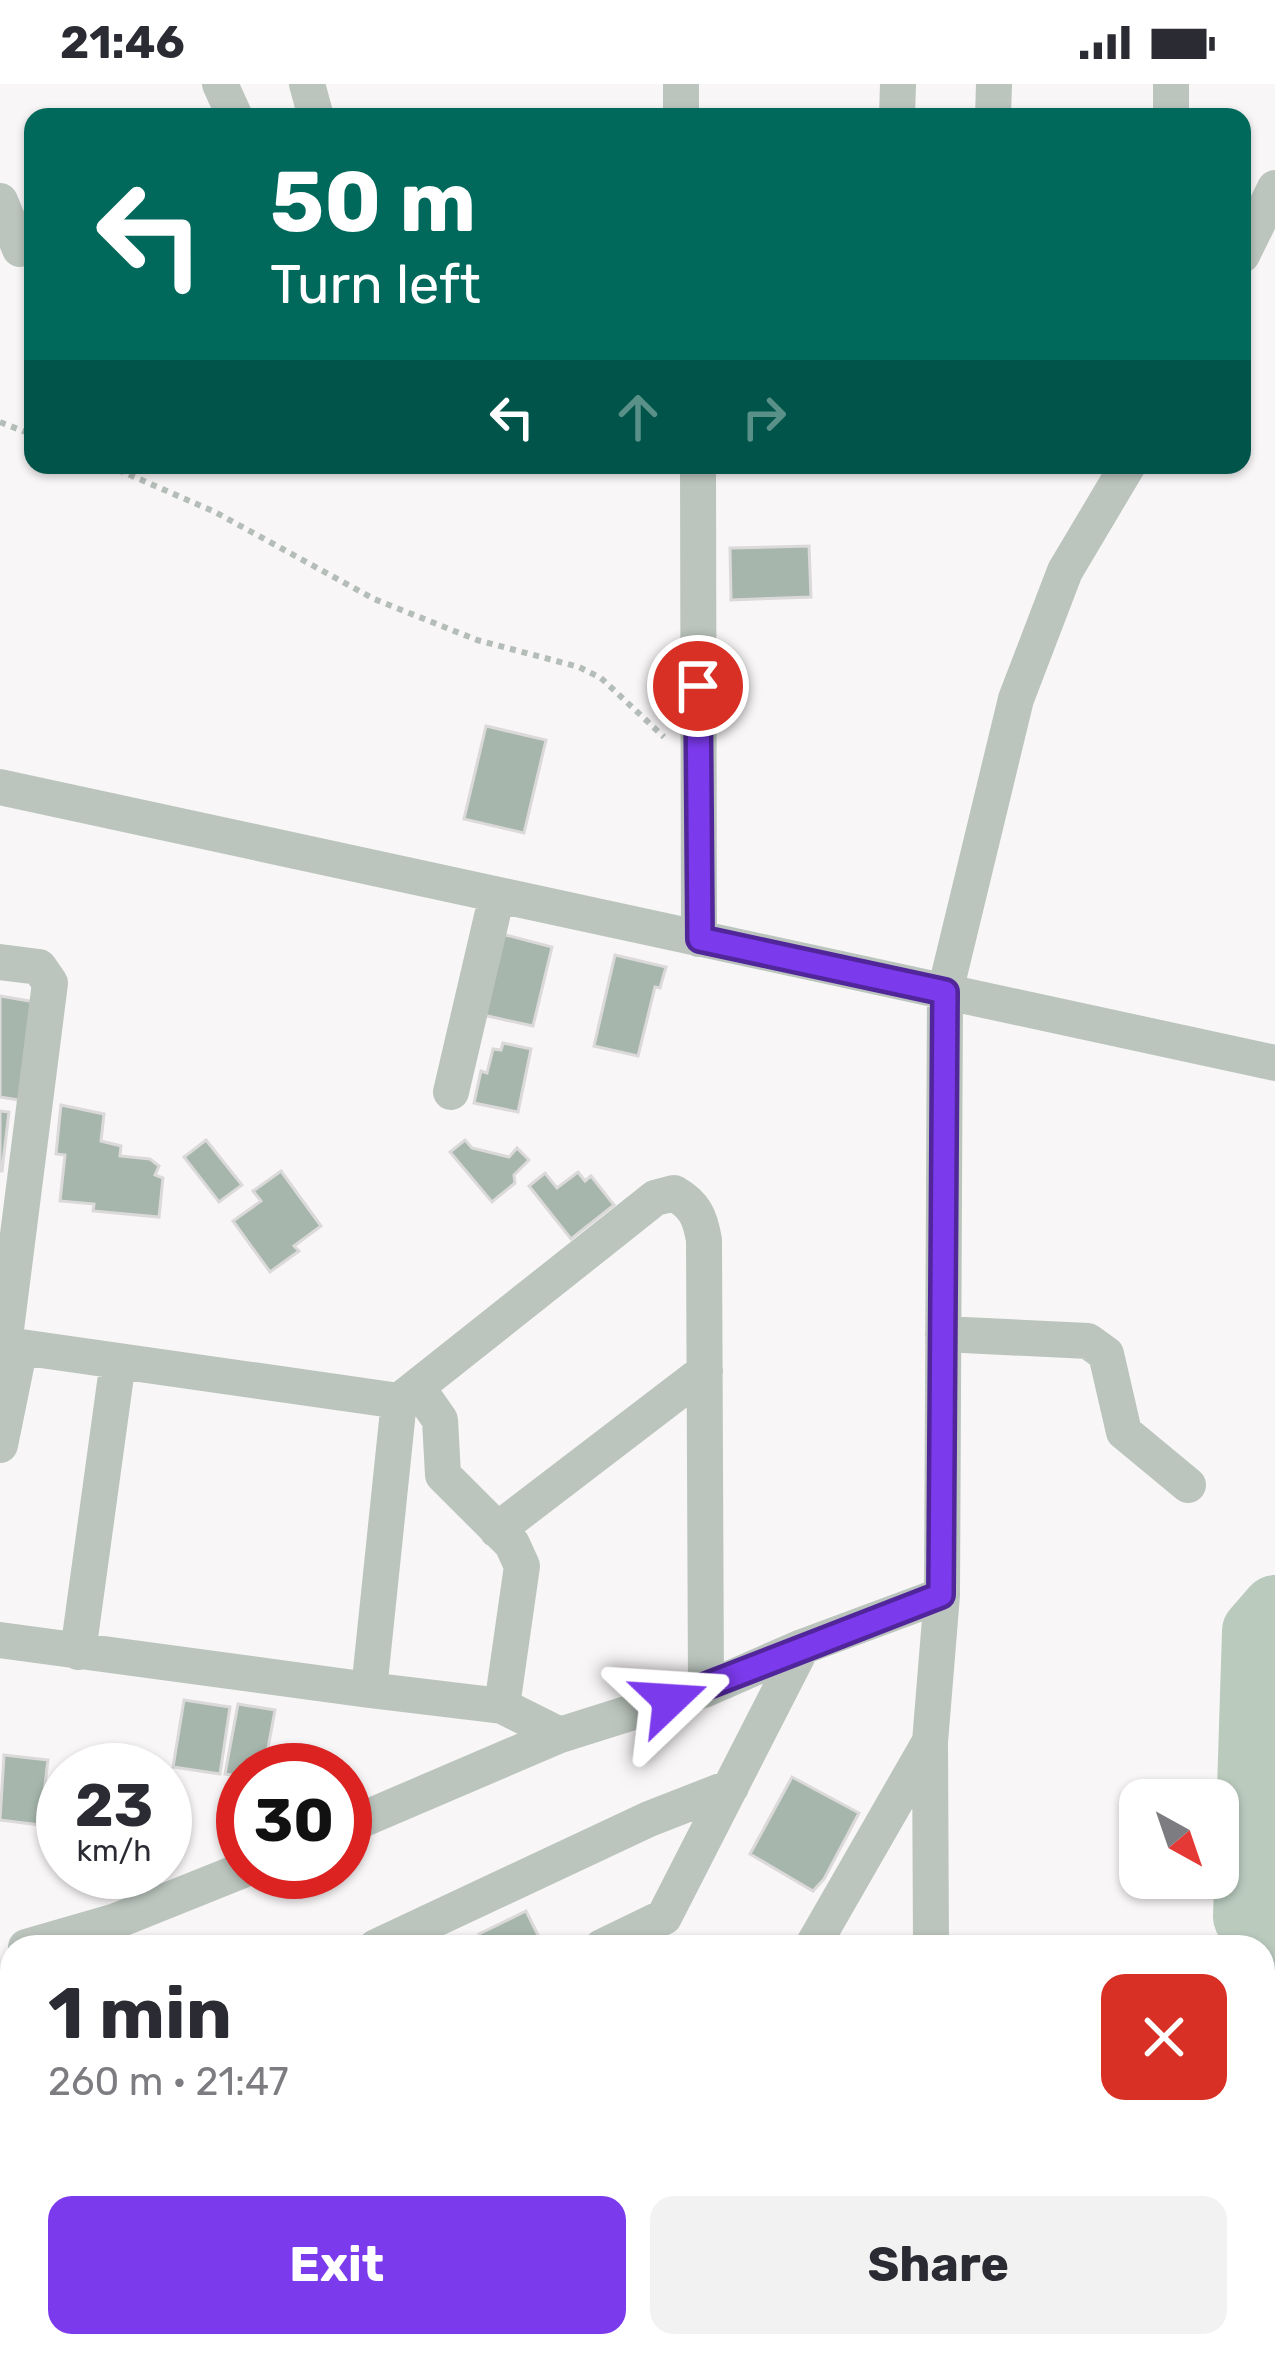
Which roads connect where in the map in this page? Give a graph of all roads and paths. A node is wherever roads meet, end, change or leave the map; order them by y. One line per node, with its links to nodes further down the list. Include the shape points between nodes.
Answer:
1 (1275, 188): 3 (street)
2 (0, 201): 4 (street)
3 (1251, 237)
4 (18, 249)
5 (127, 474): 8 (path, via 374,599 601,678)
6 (698, 474): 8 (street)
7 (1123, 474): 13 (street, via 1065,572 1016,699)
8 (698, 774): 11 (street)
9 (0, 787): 10 (street)
10 (497, 895): 11 (street); 15 (street)
11 (700, 939): 13 (street)
12 (0, 962): 17 (street, via 39,967 50,983)
13 (945, 992): 14 (street); 16 (street)
14 (1275, 1063)
15 (451, 1092)
16 (943, 1334): 22 (street, via 1098,1346 1124,1432); 24 (street)
17 (8, 1346): 18 (street); 21 (street)
18 (118, 1361): 20 (street); 27 (street)
19 (705, 1370): 20 (street, via 700,1217 674,1193 655,1198); 23 (street); 28 (street)
20 (408, 1394): 23 (street, via 440,1420 443,1475); 29 (street)
21 (0, 1445)
22 (1188, 1484)
23 (497, 1530): 30 (street, via 522,1566)
24 (941, 1595): 26 (street); 32 (street)
25 (0, 1640): 27 (street)
26 (802, 1647): 28 (street); 33 (street)
27 (78, 1652): 29 (street)
28 (706, 1689): 31 (street)
29 (369, 1690): 30 (street)
30 (502, 1706): 31 (street)
31 (560, 1735): 34 (street)
32 (930, 1742): 39 (street); 40 (street)
33 (731, 1787): 36 (street); 38 (street)
34 (372, 1815)
35 (216, 1881): 37 (street)
36 (655, 1932)
37 (68, 1935)
38 (402, 1935)
39 (819, 1935)
40 (932, 1935)

